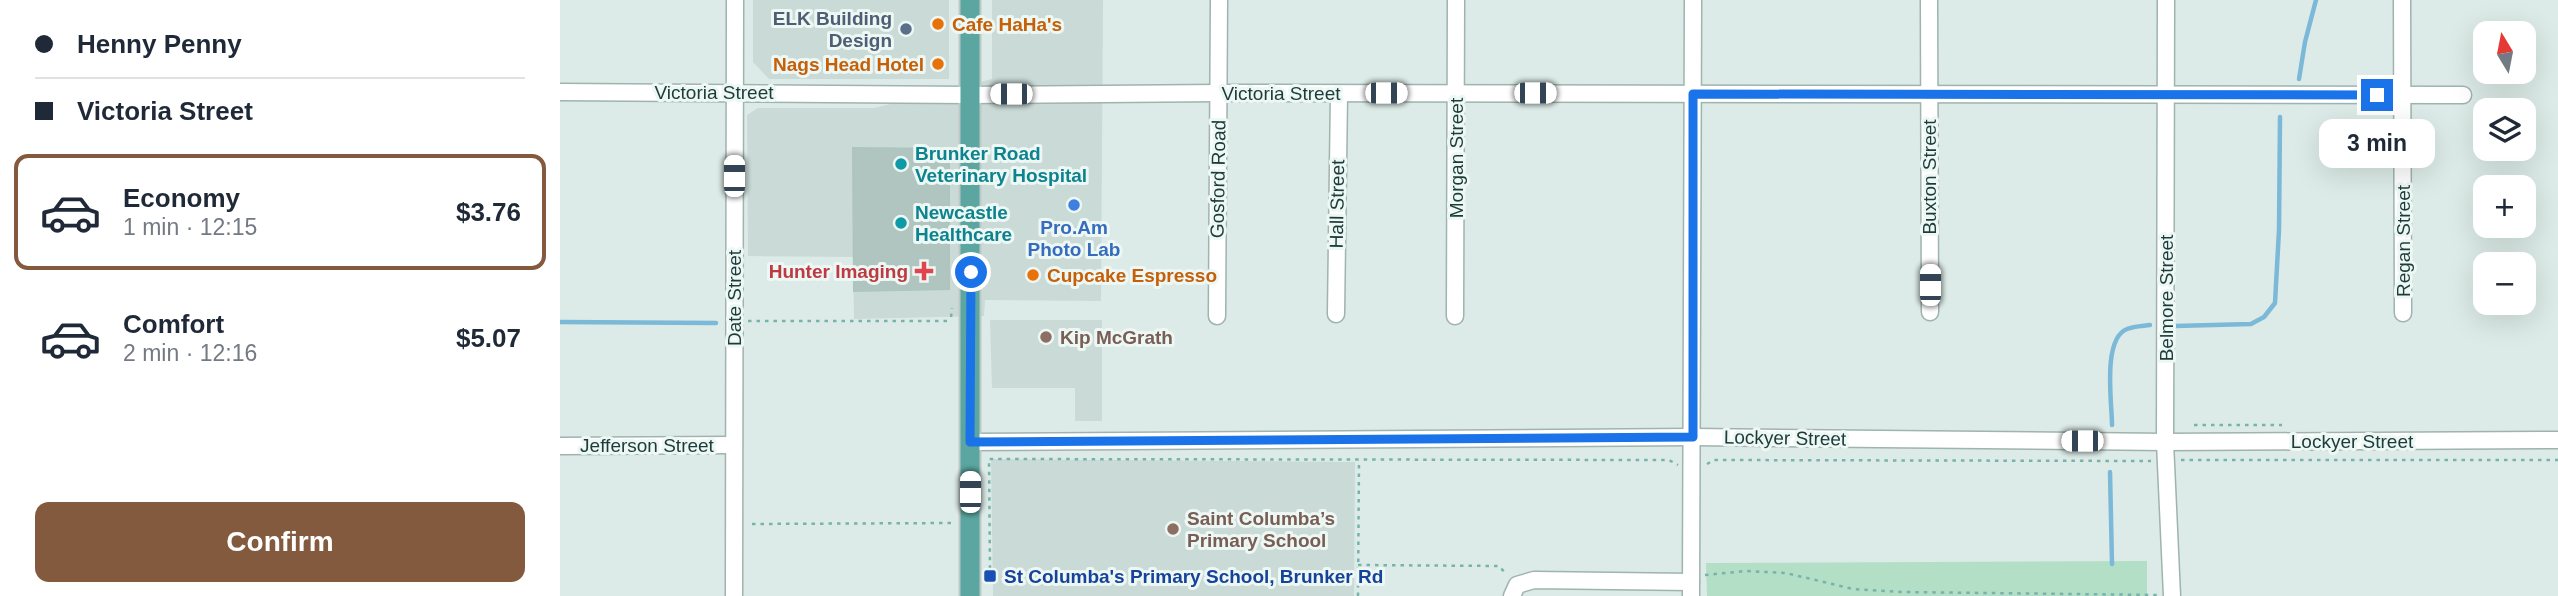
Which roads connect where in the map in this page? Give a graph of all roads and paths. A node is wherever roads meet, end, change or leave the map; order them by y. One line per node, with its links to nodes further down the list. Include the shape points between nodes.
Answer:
1 (735, 0): 10 (street, Date Street)
2 (970, 0): 17 (main road)
3 (1219, 0): 11 (street, Gosford Road)
4 (1456, 0): 12 (street, Morgan Street)
5 (1693, 0): 14 (street)
6 (1928, 0): 15 (street, Buxton Street)
7 (2166, 0): 16 (street, Belmore Street)
8 (2402, 0): 18 (street, Regan Street)
9 (560, 92): 10 (street, Victoria Street)
10 (734, 92): 17 (street, Victoria Street); 31 (street, Date Street)
11 (1220, 93): 13 (street, Victoria Street); 17 (street, Victoria Street); 24 (street, Gosford Road)
12 (1456, 93): 13 (street, Victoria Street); 14 (street, Victoria Street); 25 (street, Morgan Street)
13 (1339, 94): 23 (street, Hall Street)
14 (1693, 94): 15 (street, Victoria Street); 27 (street)
15 (1929, 94): 16 (street, Victoria Street); 21 (street, Buxton Street)
16 (2166, 94): 18 (street, Victoria Street); 30 (street, Belmore Street)
17 (971, 95): 29 (main road)
18 (2403, 95): 19 (street, Victoria Street); 22 (street, Regan Street)
19 (2463, 95)
20 (952, 308): 26 (path, via 951,319)
21 (1930, 312)
22 (2403, 313)
23 (1336, 314)
24 (1217, 316)
25 (1455, 316)
26 (748, 321)
27 (1693, 437): 29 (street, Lockyer Street); 30 (street, Lockyer Street); 43 (street)
28 (2558, 440): 30 (street, Lockyer Street)
29 (970, 442): 47 (main road)
30 (2165, 442): 45 (street, Belmore Street)
31 (734, 445): 32 (street, Jefferson Street); 46 (street, Date Street)
32 (560, 446)
33 (1359, 460): 38 (path, via 1669,460); 41 (path); 42 (path, via 989,459 990,571)
34 (2181, 460): 35 (path)
35 (2558, 460)
36 (2152, 461): 37 (path, via 1714,460)
37 (1701, 466)
38 (1681, 467)
39 (951, 523): 40 (path)
40 (752, 524)
41 (1358, 565): 44 (path, via 1499,566); 48 (path)
42 (985, 583)
43 (1696, 584): 44 (street, via 1534,580); 45 (path, via 1746,571 1901,592)
44 (1514, 590)
45 (2172, 595)
46 (734, 596)
47 (970, 596)
48 (1358, 596)

